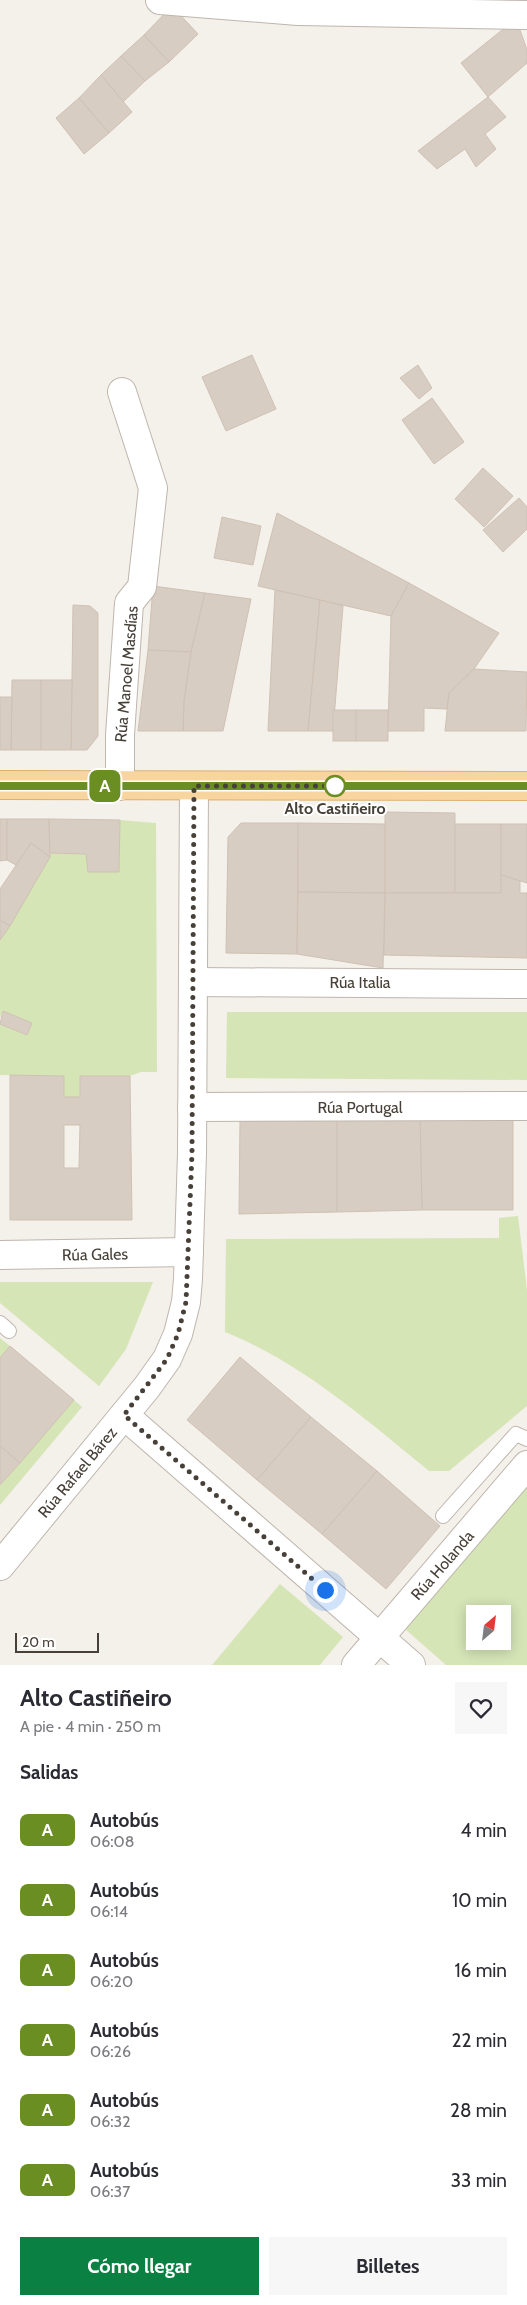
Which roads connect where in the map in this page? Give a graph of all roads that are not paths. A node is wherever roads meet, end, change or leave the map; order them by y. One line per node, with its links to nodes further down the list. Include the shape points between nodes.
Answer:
1 (160, 0): 2 (street, via 298,11)
2 (527, 15)
3 (122, 392): 5 (street, Rúa Manoel Masdías, via 153,488 142,587 129,603 120,735)
4 (0, 786): 5 (main road)
5 (120, 786): 6 (main road)
6 (194, 786): 7 (main road); 8 (street, Rúa Rafael Bárez)
7 (527, 786)
8 (193, 982): 9 (street, Rúa Italia); 11 (street, Rúa Rafael Bárez)
9 (527, 984)
10 (527, 1106): 11 (street, Rúa Portugal)
11 (192, 1107): 12 (street, Rúa Rafael Bárez)
12 (189, 1252): 13 (street, Rúa Gales); 14 (street, Rúa Rafael Bárez, via 186,1302 178,1334 167,1359)
13 (0, 1255)
14 (124, 1415): 18 (street, Rúa Rafael Bárez); 19 (street)
15 (527, 1439): 17 (lane, via 516,1434)
16 (527, 1466): 19 (street, Rúa Holanda)
17 (443, 1516)
18 (0, 1566)
19 (380, 1638): 20 (street, Rúa Holanda); 21 (street)
20 (356, 1665)
21 (411, 1665)

